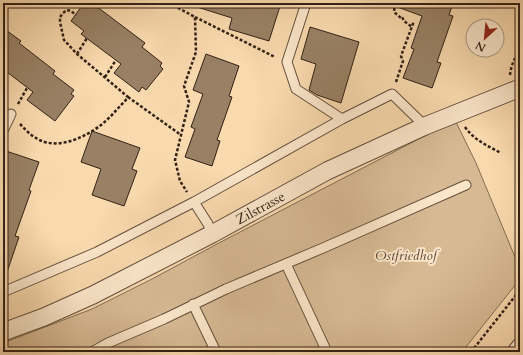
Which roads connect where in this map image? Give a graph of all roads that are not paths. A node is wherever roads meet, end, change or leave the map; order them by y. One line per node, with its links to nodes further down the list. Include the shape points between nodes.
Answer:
1 (306, 3): 4 (lane, via 287,62 296,89)
2 (515, 83): 5 (street, Zilstrasse)
3 (11, 114): 6 (lane)
4 (342, 119): 5 (lane, via 392,94); 8 (lane)
5 (425, 126): 9 (street, Zilstrasse, via 327,171)
6 (3, 131)
7 (466, 185): 10 (lane)
8 (194, 202): 9 (lane); 11 (lane, via 97,252)
9 (212, 234): 13 (street, Zilstrasse, via 94,296)
10 (286, 264): 12 (lane); 17 (lane)
11 (3, 292)
12 (194, 304): 15 (lane); 16 (lane)
13 (3, 332)
14 (520, 347): 18 (street)
15 (92, 352)
16 (216, 352)
17 (327, 352)
18 (516, 352)

